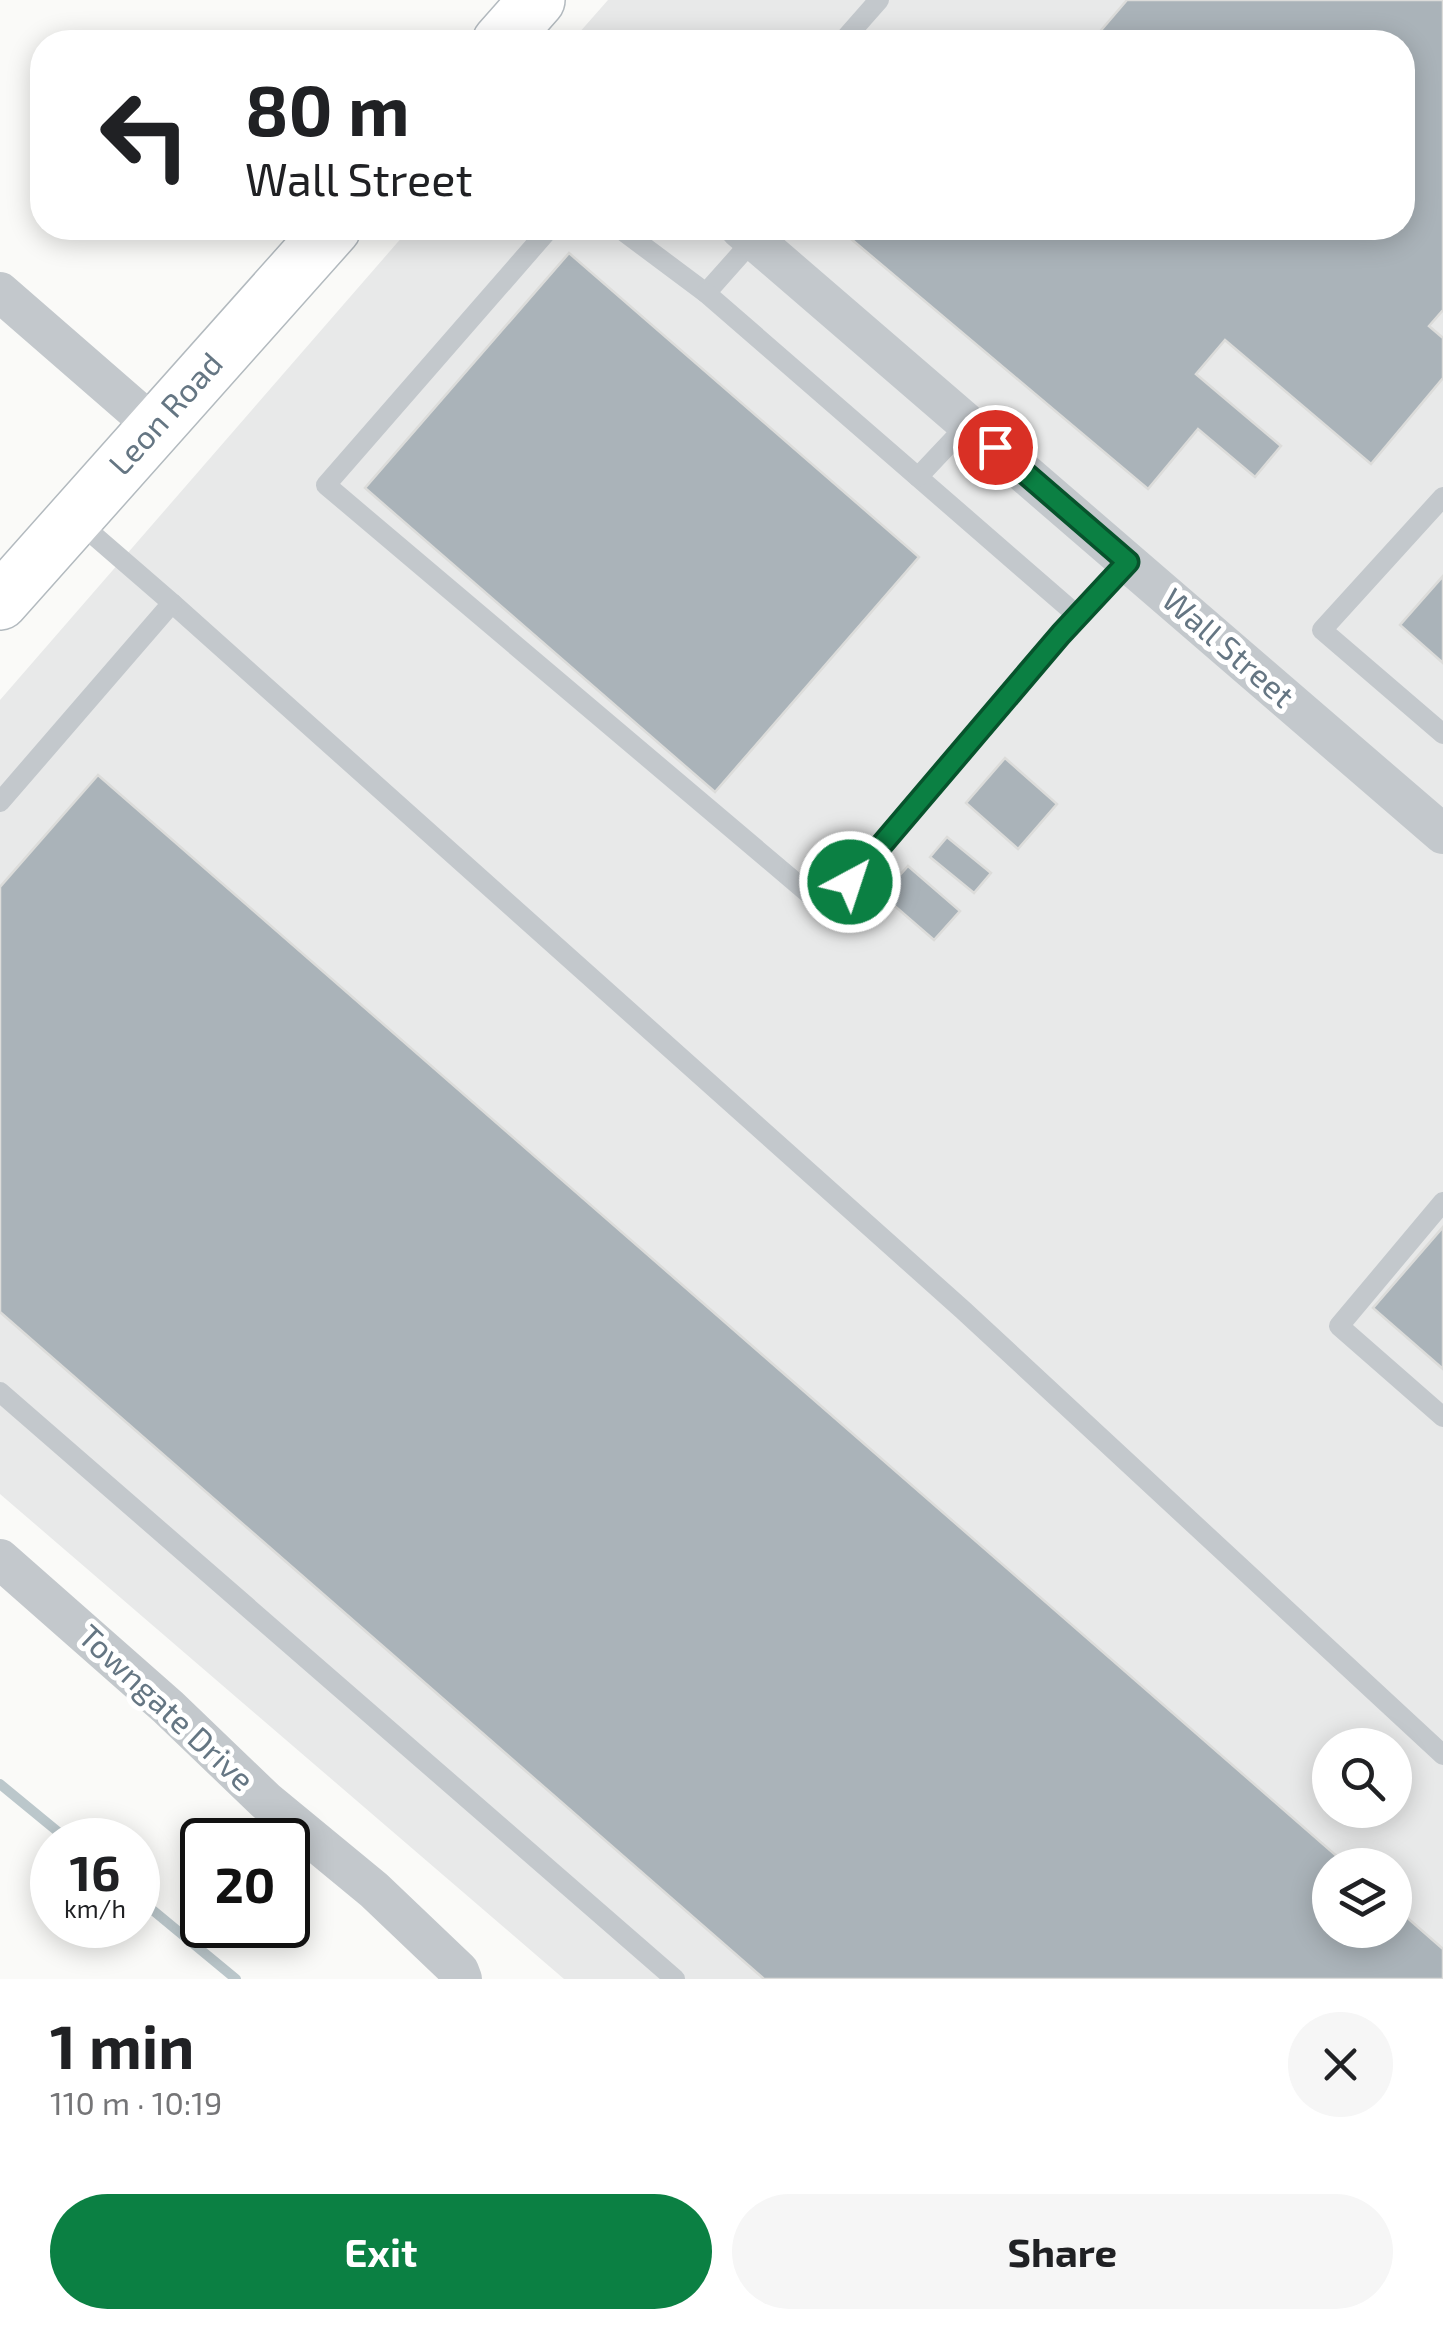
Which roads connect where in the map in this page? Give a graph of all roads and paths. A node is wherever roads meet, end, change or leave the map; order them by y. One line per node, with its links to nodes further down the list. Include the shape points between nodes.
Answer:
1 (879, 0): 2 (lane)
2 (853, 30)
3 (322, 240): 11 (street, Leon Road)
4 (540, 240): 18 (lane, via 326,485 827,909)
5 (634, 240): 9 (lane)
6 (742, 240): 9 (lane)
7 (755, 240): 10 (street, Wall Street)
8 (0, 292): 11 (street)
9 (706, 293): 12 (lane)
10 (968, 424): 12 (lane); 15 (street, Wall Street)
11 (154, 426): 14 (street, Leon Road)
12 (918, 477): 18 (lane)
13 (1443, 497): 19 (lane, via 1322,630)
14 (74, 518): 16 (street, Leon Road); 17 (lane)
15 (1128, 562): 18 (lane); 21 (street, Wall Street)
16 (0, 602)
17 (172, 604): 20 (lane); 26 (lane, via 963,1310)
18 (1078, 616)
19 (1443, 734)
20 (0, 802)
21 (1440, 825)
22 (1443, 1202): 24 (lane, via 1339,1326)
23 (0, 1392): 28 (lane)
24 (1443, 1417)
25 (0, 1559): 27 (street, Towngate Drive, via 374,1890)
26 (1443, 1755)
27 (462, 1979)
28 (675, 1979)

